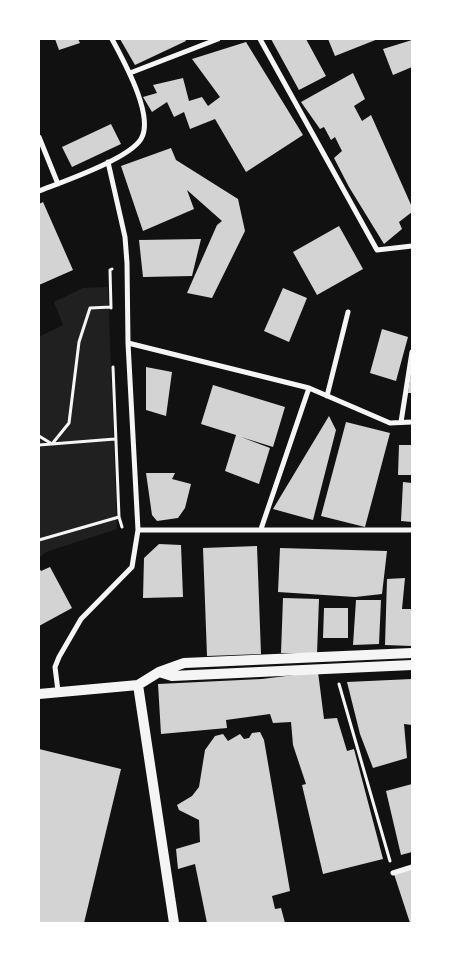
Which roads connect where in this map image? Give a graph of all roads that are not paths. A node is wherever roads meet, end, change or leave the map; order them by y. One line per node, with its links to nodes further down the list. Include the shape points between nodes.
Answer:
1 (112, 39): 4 (street)
2 (218, 39): 4 (street)
3 (260, 39): 9 (street, via 377,250)
4 (130, 73): 6 (street, via 144,129 141,140)
5 (39, 137): 7 (street)
6 (108, 162): 7 (street); 11 (street, via 127,263)
7 (58, 184): 8 (street)
8 (39, 192)
9 (412, 246)
10 (348, 312): 14 (street)
11 (128, 343): 13 (street); 18 (street)
12 (412, 352): 15 (street)
13 (309, 388): 14 (street); 17 (street)
14 (327, 396): 15 (street, via 390,423)
15 (401, 422): 16 (street)
16 (412, 422)
17 (261, 529): 18 (street); 19 (street)
18 (138, 530): 24 (street, via 132,567 81,620 58,657 55,667)
19 (412, 530)
20 (412, 653): 22 (main road, via 184,663)
21 (412, 665): 22 (main road, via 172,676)
22 (160, 672): 23 (main road)
23 (138, 685): 24 (main road); 28 (main road)
24 (58, 691): 25 (main road)
25 (39, 694)
26 (412, 867): 27 (street)
27 (393, 873)
28 (174, 923)

